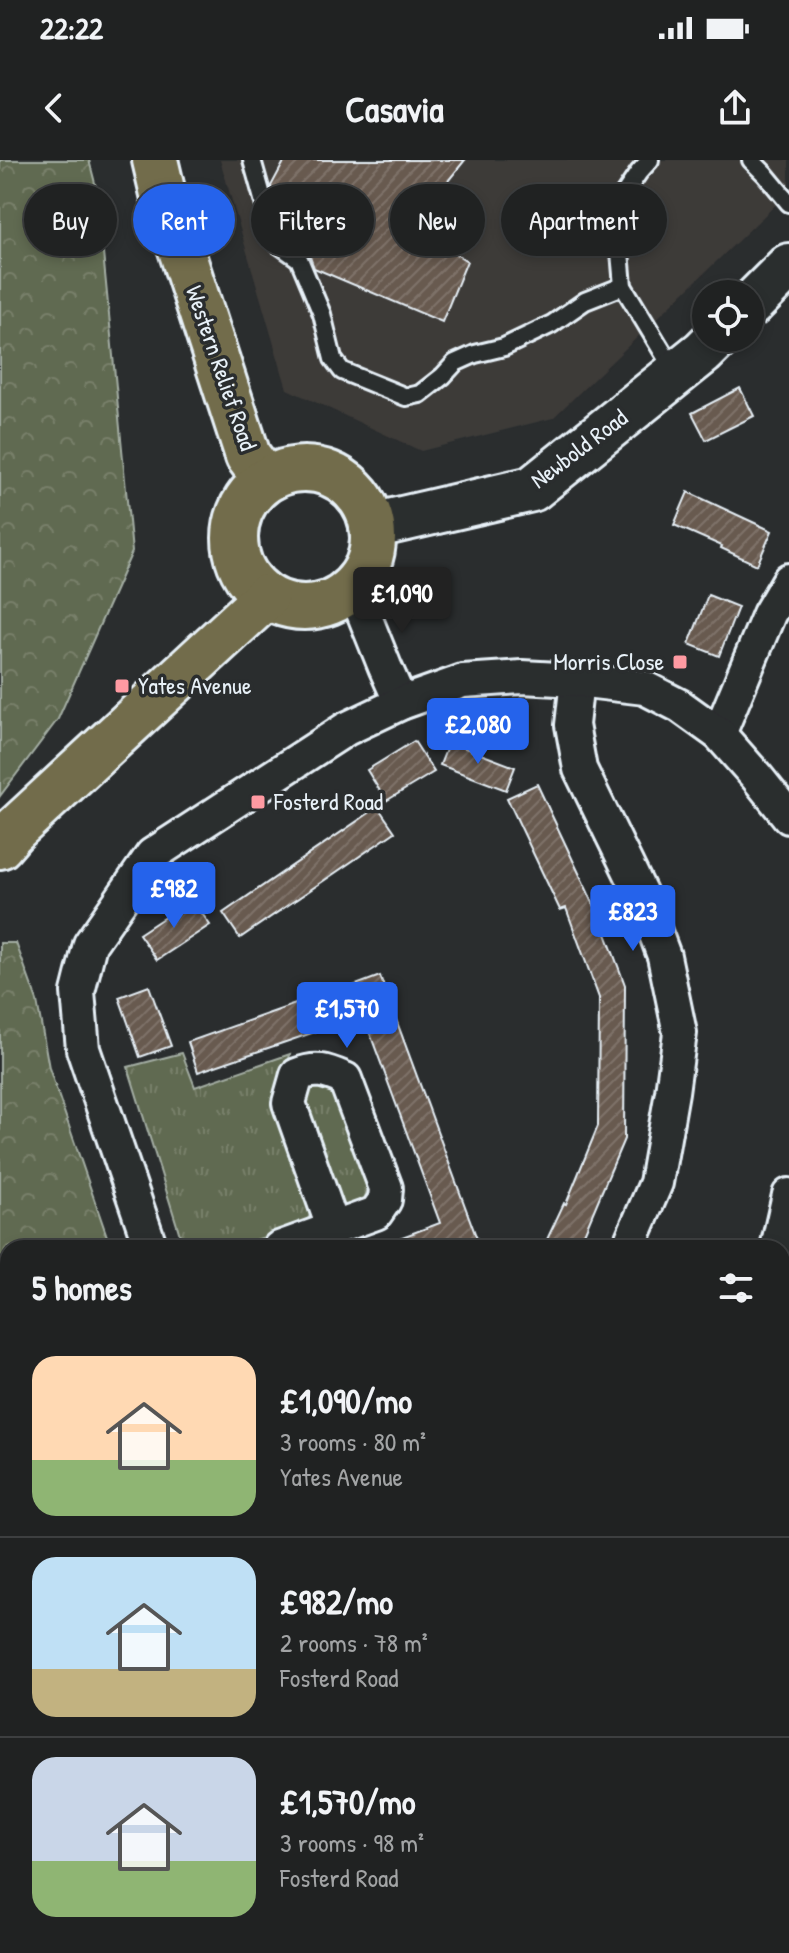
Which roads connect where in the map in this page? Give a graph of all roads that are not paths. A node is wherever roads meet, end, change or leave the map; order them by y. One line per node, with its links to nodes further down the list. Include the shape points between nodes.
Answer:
1 (155, 160): 11 (highway, Western Relief Road, via 248,456)
2 (252, 160): 7 (lane, via 278,244 299,259 322,314 333,359 342,371 406,397 420,394 455,363 504,347)
3 (650, 160): 7 (lane, via 620,200)
4 (751, 160): 5 (lane)
5 (789, 203)
6 (789, 266): 8 (main road)
7 (623, 286): 10 (lane)
8 (764, 291)
9 (703, 352): 10 (main road, Newbold Road)
10 (675, 374): 12 (main road, Newbold Road, via 532,489)
11 (266, 480): 12 (highway, via 287,471 332,474 365,505); 15 (highway, via 249,495 234,539 243,572)
12 (372, 526): 14 (highway, via 373,548)
13 (789, 580): 18 (street, via 769,614)
14 (353, 587): 15 (highway, via 312,608); 17 (street)
15 (266, 597): 20 (highway)
16 (577, 680): 17 (street, via 463,681); 18 (street, via 645,688); 25 (street, via 572,725 580,769 640,892 664,956 680,1033 656,1183)
17 (401, 703): 23 (street, via 346,729 152,855 90,944 78,992 83,1049)
18 (719, 734): 19 (street)
19 (789, 817)
20 (0, 846)
21 (789, 1195): 26 (street)
22 (333, 1227): 24 (street)
23 (148, 1240)
24 (300, 1240)
25 (631, 1240)
26 (779, 1240)

